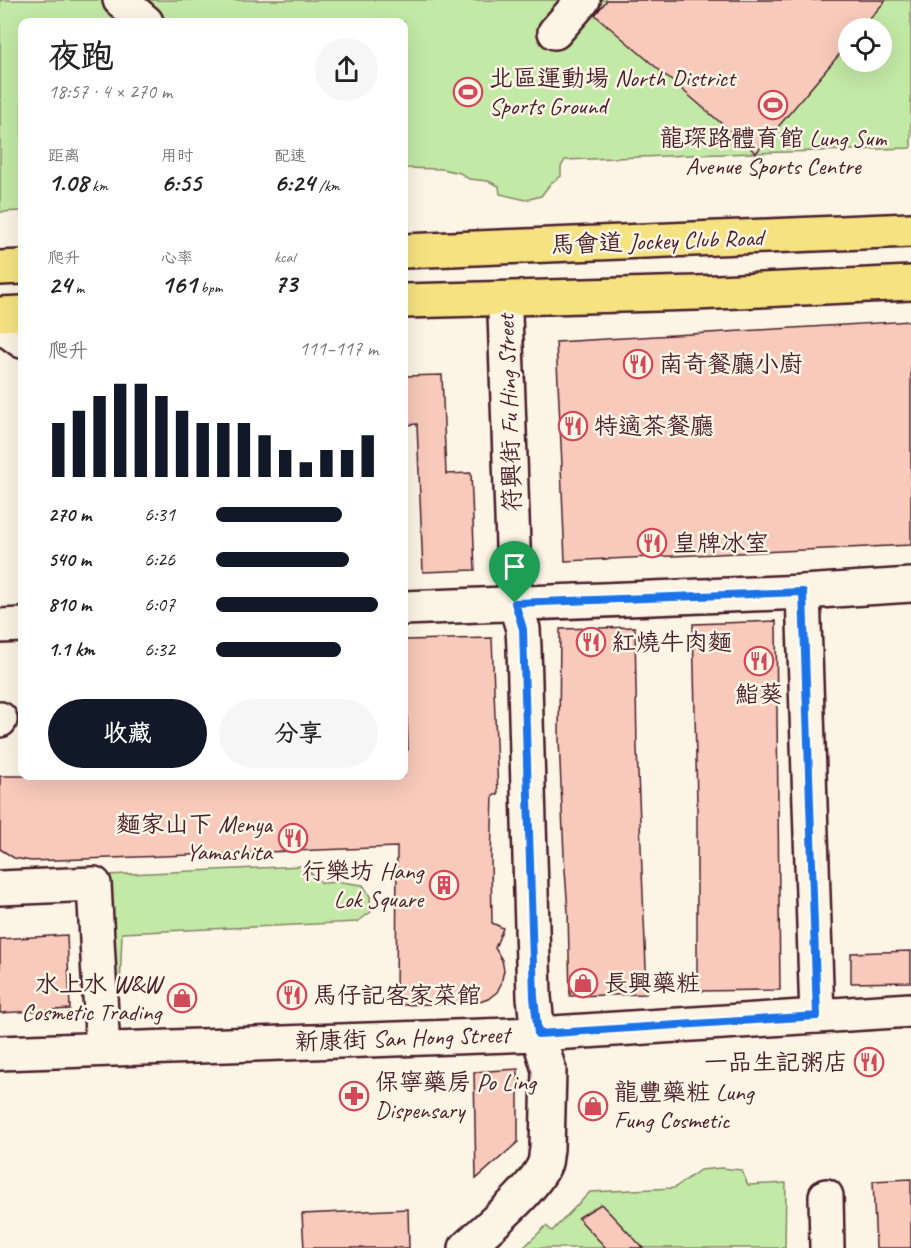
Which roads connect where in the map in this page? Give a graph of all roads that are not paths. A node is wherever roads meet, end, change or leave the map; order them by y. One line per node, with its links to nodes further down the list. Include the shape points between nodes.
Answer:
1 (120, 0): 3 (street)
2 (583, 0): 4 (street)
3 (141, 18)
4 (555, 32)
5 (911, 230): 6 (main road, 馬會道 Jockey Club Road)
6 (408, 251)
7 (18, 267): 8 (main road)
8 (0, 268)
9 (911, 284): 10 (main road)
10 (506, 299): 11 (main road); 18 (street, 符興街 Fu Hing Street)
11 (409, 305)
12 (18, 313): 13 (main road)
13 (0, 314)
14 (0, 325): 15 (street)
15 (18, 338)
16 (911, 585): 17 (street)
17 (803, 592): 18 (street); 24 (street)
18 (515, 603): 19 (street); 26 (street, 符興街 Fu Hing Street, via 523,629)
19 (408, 608)
20 (18, 625): 21 (street)
21 (0, 626)
22 (0, 888): 25 (street, via 94,884)
23 (911, 1010): 24 (street, 新康街 San Hong Street)
24 (817, 1016): 26 (street, 新康街 San Hong Street)
25 (102, 1034)
26 (538, 1034): 27 (street, 新康街 San Hong Street); 29 (street, 符興街 Fu Hing Street, via 549,1070 545,1161 523,1193)
27 (0, 1053)
28 (826, 1196): 30 (street)
29 (466, 1248)
30 (827, 1248)

